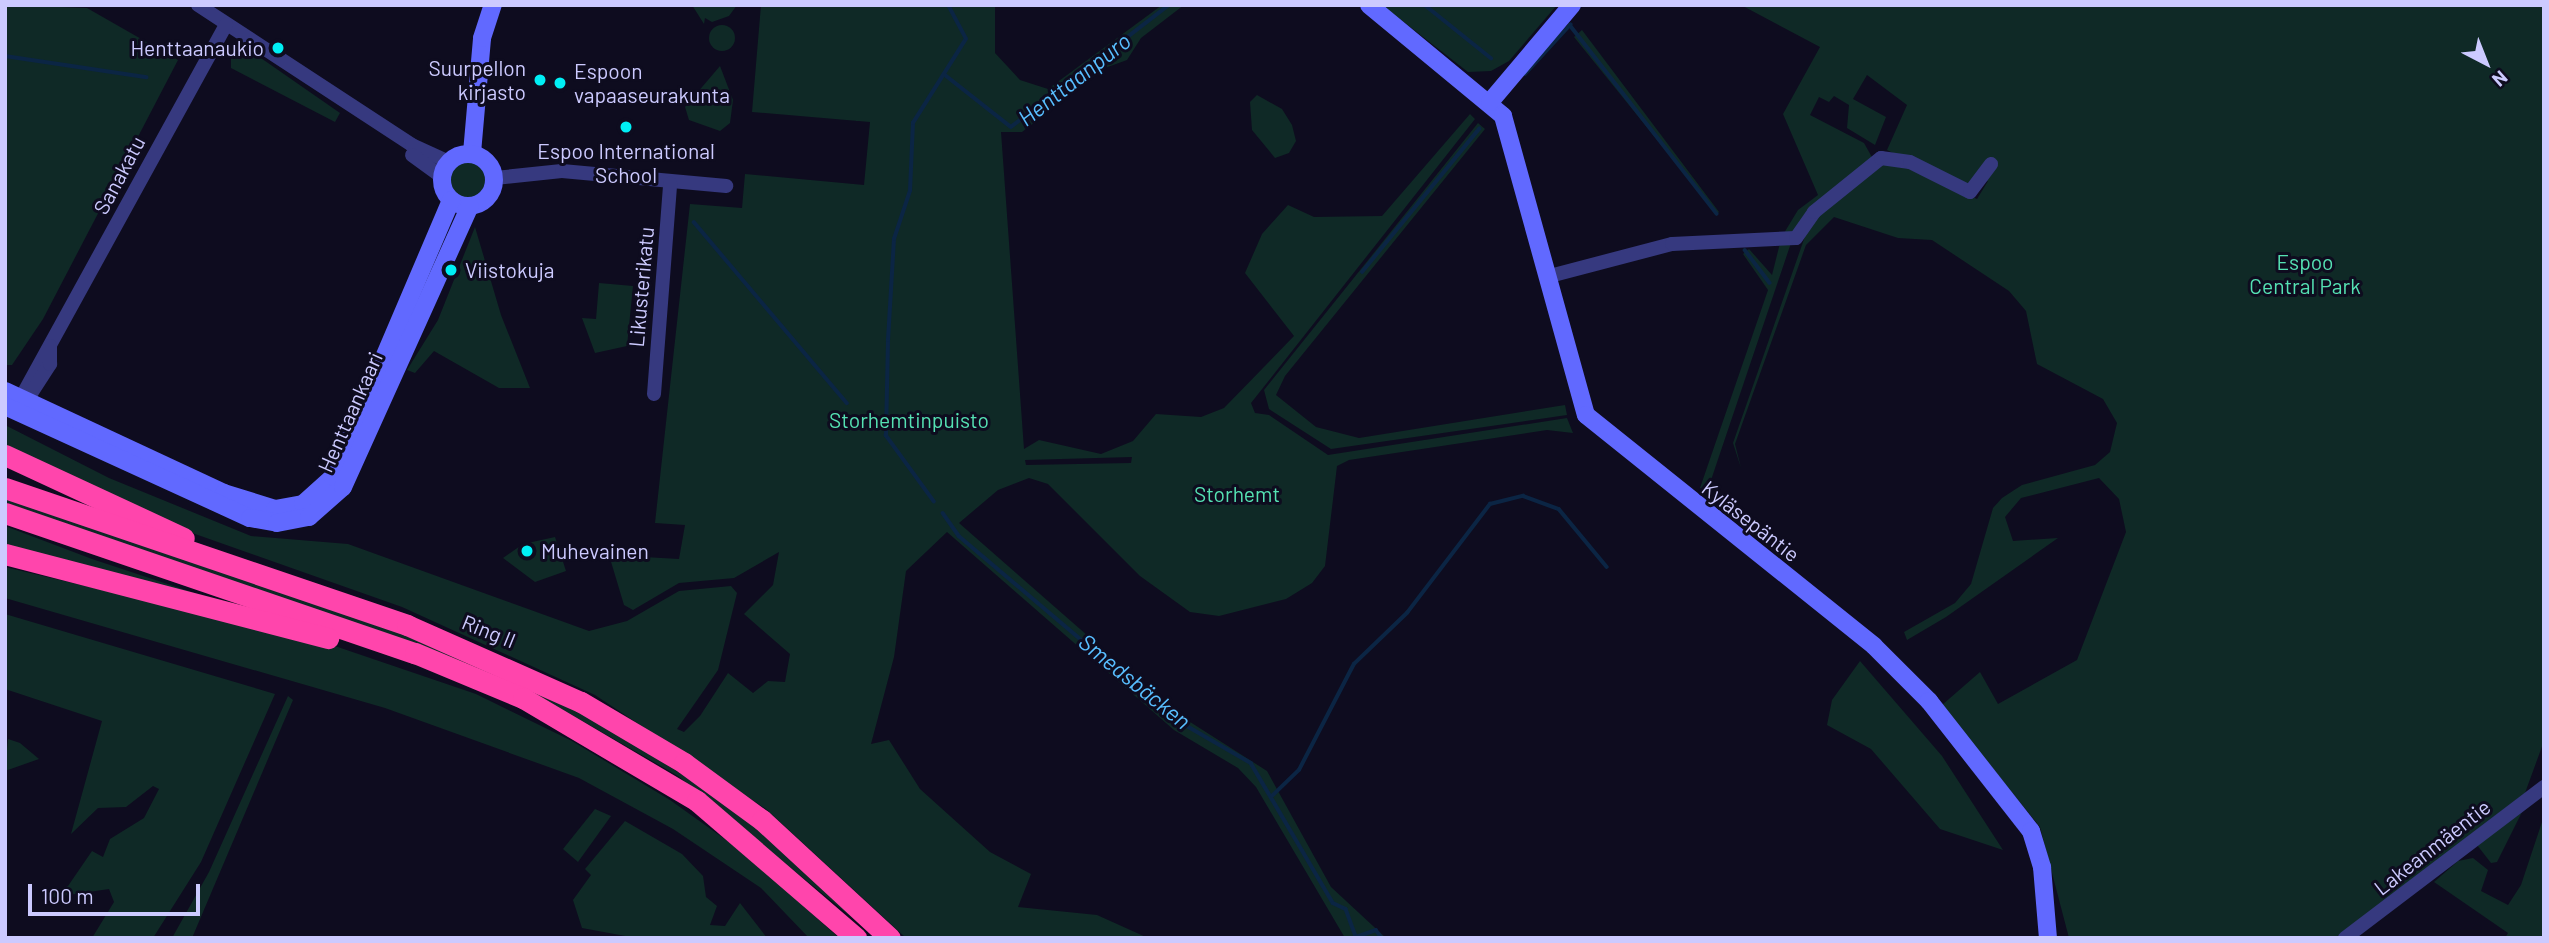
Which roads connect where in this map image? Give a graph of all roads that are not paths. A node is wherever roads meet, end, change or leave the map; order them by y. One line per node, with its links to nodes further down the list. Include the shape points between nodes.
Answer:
1 (198, 5): 5 (street)
2 (493, 5): 7 (main road, via 482,37)
3 (1369, 5): 6 (main road, Kyläsepäntie)
4 (1572, 5): 6 (main road)
5 (226, 25): 9 (street); 17 (street, Sanakatu)
6 (1490, 102): 15 (main road, Kyläsepäntie, via 1514,141)
7 (472, 153): 9 (main road); 10 (main road, via 489,164)
8 (1991, 164): 15 (street, via 1970,192 1910,162 1881,158 1814,212 1796,238 1672,244)
9 (446, 169): 13 (main road)
10 (495, 178): 11 (street, via 562,172); 14 (main road, via 488,197)
11 (670, 184): 12 (street); 16 (street, Likusterikatu)
12 (726, 186)
13 (451, 200): 14 (main road); 17 (main road, Henttaankaari, via 333,477 303,504 275,509 224,493)
14 (470, 206): 17 (main road, Henttaankaari, via 342,487 309,517 277,523 250,518)
15 (1546, 277): 27 (main road, Kyläsepäntie, via 1580,400 1590,420 1888,659 2001,787 2036,843)
16 (654, 394)
17 (15, 402)
18 (5, 456): 22 (highway, via 121,513 238,558)
19 (5, 488): 22 (highway, Ring II)
20 (5, 513): 23 (highway)
21 (5, 554): 23 (highway, via 375,650)
22 (257, 575): 26 (highway, Ring II, via 487,656 632,730 762,820)
23 (415, 653): 25 (highway, via 549,712 686,794 758,847)
24 (2544, 787): 28 (street, Lakeanmäentie)
25 (856, 938)
26 (890, 938)
27 (2048, 938)
28 (2345, 938)

